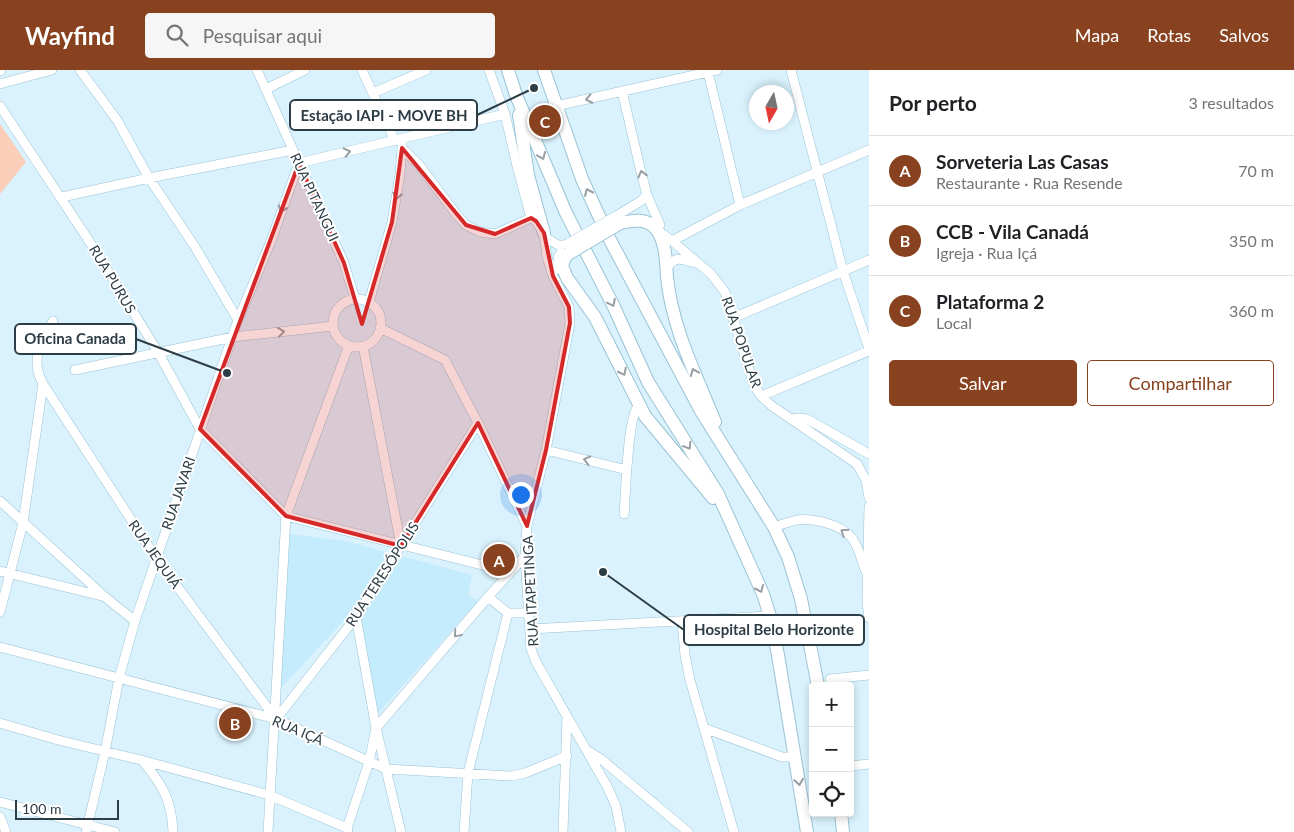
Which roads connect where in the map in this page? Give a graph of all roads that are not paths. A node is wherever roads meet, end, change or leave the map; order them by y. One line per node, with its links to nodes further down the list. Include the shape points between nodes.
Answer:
1 (52, 70): 12 (street)
2 (80, 70): 25 (street, via 117,120)
3 (257, 70): 13 (street, RUA PITANGUI)
4 (305, 70): 13 (street)
5 (362, 70): 15 (street)
6 (426, 70): 15 (street)
7 (489, 70): 19 (street)
8 (508, 70): 16 (highway)
9 (544, 70): 18 (highway)
10 (791, 70): 24 (street)
11 (713, 71): 14 (street); 28 (street)
12 (0, 84)
13 (266, 89): 21 (street, RUA PITANGUI)
14 (622, 91): 18 (street, one-way to 18); 26 (street, RUA POPULAR, one-way to 14)
15 (373, 93): 20 (street)
16 (516, 95): 32 (highway, via 528,175); 67 (highway, one-way to 67, via 566,213 648,382 718,494)
17 (0, 106): 27 (street, RUA PURUS)
18 (556, 106): 59 (highway, one-way to 18, via 701,411 609,238 582,180)
19 (505, 114): 20 (street); 29 (street)
20 (400, 143): 23 (street, one-way to 20); 29 (street, via 466,225 480,232 495,234); 39 (street, one-way to 39, via 400,174 392,222)
21 (293, 150): 23 (street, RUA PITANGUI); 25 (street)
22 (869, 150): 24 (street)
23 (299, 163): 38 (street, RUA PITANGUI, via 344,263); 41 (street, RUA JAVARI, one-way to 41)
24 (818, 172): 28 (street); 37 (street)
25 (149, 178): 27 (street); 41 (street)
26 (647, 195): 30 (street); 31 (street, RUA POPULAR)
27 (62, 197): 50 (street, RUA PURUS)
28 (740, 205): 31 (street)
29 (532, 218): 32 (street)
30 (618, 219): 31 (highway, via 644,221); 33 (highway, bridge)
31 (663, 232): 35 (street, RUA POPULAR); 36 (highway)
32 (545, 235): 33 (street); 48 (street, via 553,276 569,307)
33 (567, 248): 48 (street, via 558,257 558,271 568,288 574,321); 54 (highway, one-way to 54, via 562,266 567,278 595,316)
34 (869, 260): 37 (street)
35 (698, 264): 36 (street, via 678,259); 40 (street, RUA POPULAR, via 720,283)
36 (667, 268): 59 (highway, one-way to 36, via 676,324)
37 (843, 271): 40 (street); 49 (street)
38 (356, 299): 39 (street); 43 (street, via 338,308)
39 (369, 302): 44 (street, via 378,313)
40 (733, 318): 53 (street, RUA POPULAR, via 754,385)
41 (238, 320): 45 (street, RUA JAVARI)
42 (53, 322): 52 (street, via 37,354)
43 (333, 326): 45 (street, one-way to 43); 46 (street, via 341,341)
44 (380, 328): 47 (street, via 377,336); 56 (street, RUA ITAPETINGA, via 445,360)
45 (233, 337): 50 (street); 57 (street, RUA JAVARI)
46 (349, 345): 47 (street); 66 (street)
47 (363, 346): 71 (street)
48 (565, 350): 58 (street)
49 (869, 350): 53 (street)
50 (158, 352): 51 (street); 57 (street, RUA PURUS)
51 (75, 370)
52 (43, 384): 68 (street); 74 (street, RUA JEQUIÁ)
53 (761, 396): 55 (street, RUA POPULAR)
54 (639, 405): 61 (street, via 631,427); 67 (highway)
55 (792, 419): 60 (street, RUA POPULAR, via 807,420); 62 (street, via 857,464 866,480)
56 (478, 423): 69 (street, RUA ITAPETINGA); 71 (street, RUA TERESÓPOLIS)
57 (200, 429): 66 (street, RUA PURUS); 74 (street, RUA JAVARI)
58 (546, 450): 61 (street, one-way to 58); 69 (street)
59 (726, 450): 70 (highway)
60 (869, 454)
61 (628, 470): 65 (street)
62 (869, 498)
63 (0, 501): 68 (street)
64 (869, 506): 72 (street)
65 (624, 514)
66 (286, 516): 71 (street); 96 (street)
67 (730, 522): 85 (highway, one-way to 85)
68 (23, 523): 77 (street); 79 (street)
69 (526, 526): 73 (street, RUA ITAPETINGA)
70 (774, 527): 78 (street, one-way to 70, via 852,538 844,531 810,520); 94 (highway, via 788,557 801,599)
71 (402, 546): 76 (street); 84 (street, RUA TERESÓPOLIS)
72 (869, 550): 78 (street)
73 (525, 556): 76 (street); 83 (street, RUA ITAPETINGA)
74 (156, 558): 87 (street, RUA JAVARI); 96 (street, RUA JEQUIÁ)
75 (0, 571): 77 (street)
76 (510, 572): 80 (street)
77 (11, 574): 79 (street); 81 (street)
78 (867, 574): 86 (street)
79 (105, 597): 87 (street)
80 (488, 597): 82 (street); 98 (street, one-way to 98)
81 (0, 612)
82 (508, 613): 83 (street); 109 (street)
83 (529, 613): 89 (street, RUA ITAPETINGA)
84 (356, 616): 96 (street, RUA TERESÓPOLIS); 98 (street)
85 (770, 616): 88 (street); 103 (highway)
86 (869, 618)
87 (135, 621): 92 (street, RUA JAVARI)
88 (682, 621): 89 (street); 99 (street, via 690,680)
89 (530, 629): 95 (street, RUA ITAPETINGA, via 531,649 536,662)
90 (0, 648): 92 (street, RUA IÇÁ)
91 (869, 674): 93 (street)
92 (119, 678): 96 (street, RUA IÇÁ); 101 (street, RUA JAVARI)
93 (830, 679)
94 (817, 682)
95 (568, 717): 100 (street, RUA ITAPETINGA); 102 (street)
96 (276, 719): 105 (street, RUA IÇÁ); 110 (street)
97 (0, 725): 101 (street)
98 (376, 728): 105 (street); 108 (street)
99 (704, 728): 103 (street, via 782,757); 125 (street)
100 (588, 750): 123 (street, RUA ITAPETINGA, via 616,806); 124 (street)
101 (105, 752): 104 (street); 114 (street, RUA JAVARI)
102 (566, 756): 109 (street, RUA IÇÁ, via 512,776); 122 (street)
103 (795, 757): 126 (highway, one-way to 126)
104 (141, 760): 110 (street); 118 (street, via 168,800)
105 (370, 762): 108 (street, RUA IÇÁ); 115 (street)
106 (869, 764): 107 (street)
107 (854, 766)
108 (386, 770): 109 (street, RUA IÇÁ); 120 (street)
109 (468, 773): 121 (street)
110 (269, 795): 115 (street); 119 (street)
111 (0, 802): 114 (street)
112 (0, 817): 116 (street)
113 (842, 817): 127 (highway)
114 (87, 829): 117 (street)
115 (348, 830)
116 (6, 832)
117 (116, 832)
118 (173, 832)
119 (268, 832)
120 (400, 832)
121 (464, 832)
122 (564, 832)
123 (620, 832)
124 (688, 832)
125 (734, 832)
126 (807, 832)
127 (844, 832)

